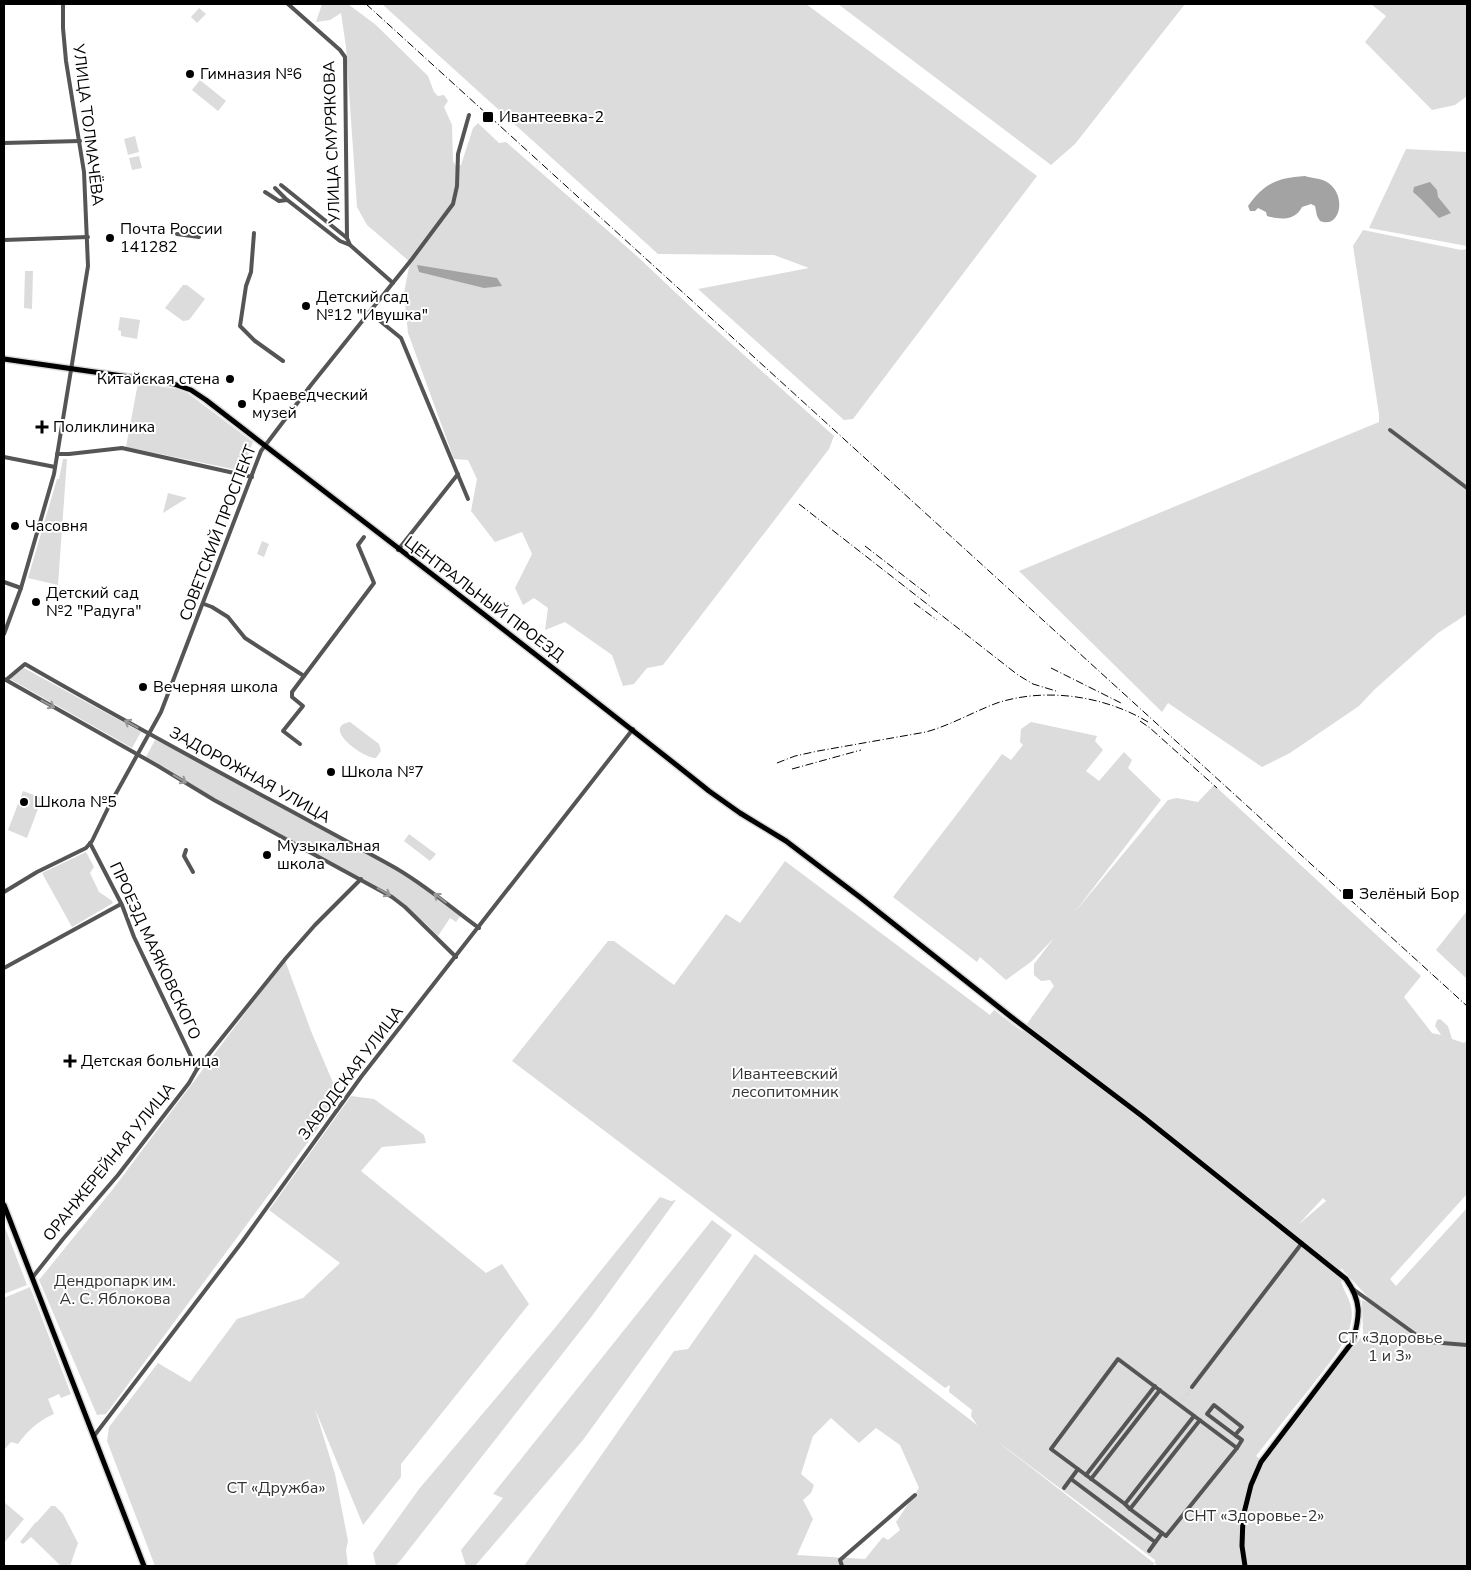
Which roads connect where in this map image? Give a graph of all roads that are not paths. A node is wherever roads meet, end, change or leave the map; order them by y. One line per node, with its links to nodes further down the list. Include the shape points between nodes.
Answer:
1 (63, 4): 4 (street, УЛИЦА ТОЛМАЧЁВА, via 66,61)
2 (288, 4): 14 (street, УЛИЦА СМУРЯКОВА, via 345,57)
3 (469, 115): 17 (street, СОВЕТСКИЙ ПРОСПЕКТ, via 458,154 453,204)
4 (80, 141): 5 (street); 12 (street, УЛИЦА ТОЛМАЧЁВА)
5 (4, 143)
6 (281, 185): 14 (street)
7 (275, 188): 9 (street)
8 (265, 192): 9 (street)
9 (287, 200): 16 (street, via 340,241)
10 (254, 233): 20 (street, via 251,272 240,326)
11 (177, 234): 13 (street)
12 (88, 237): 15 (street); 21 (street, УЛИЦА ТОЛМАЧЁВА, via 86,283)
13 (198, 237)
14 (347, 238): 16 (street, УЛИЦА СМУРЯКОВА)
15 (4, 240)
16 (350, 245): 17 (street, УЛИЦА СМУРЯКОВА)
17 (392, 283): 18 (street, СОВЕТСКИЙ ПРОСПЕКТ)
18 (369, 312): 23 (street, СОВЕТСКИЙ ПРОСПЕКТ); 27 (street, via 401,338)
19 (4, 359): 21 (main road, ЦЕНТРАЛЬНЫЙ ПРОЕЗД)
20 (283, 362)
21 (72, 368): 23 (main road, ЦЕНТРАЛЬНЫЙ ПРОЕЗД, via 181,385); 24 (street, УЛИЦА ТОЛМАЧЁВА)
22 (1390, 430): 29 (street)
23 (264, 445): 28 (street, СОВЕТСКИЙ ПРОСПЕКТ); 32 (main road, ЦЕНТРАЛЬНЫЙ ПРОЕЗД)
24 (57, 454): 26 (street, УЛИЦА ТОЛМАЧЁВА); 28 (street, via 122,448)
25 (4, 457): 26 (street)
26 (55, 467): 34 (street, УЛИЦА ТОЛМАЧЁВА)
27 (458, 474): 30 (street); 32 (street)
28 (252, 477): 35 (street, СОВЕТСКИЙ ПРОСПЕКТ)
29 (1467, 488)
30 (468, 499)
31 (364, 537): 37 (street, via 358,544 374,583)
32 (398, 550): 39 (main road, ЦЕНТРАЛЬНЫЙ ПРОЕЗД)
33 (4, 582): 34 (street)
34 (21, 588): 36 (street, УЛИЦА ТОЛМАЧЁВА)
35 (204, 604): 37 (street, via 228,617 245,638); 40 (street, СОВЕТСКИЙ ПРОСПЕКТ)
36 (4, 634)
37 (304, 676): 41 (street, via 292,692 292,697 303,706 283,731)
38 (5, 680): 40 (street, ЗАДОРОЖНАЯ УЛИЦА, one-way to 38, via 25,664); 42 (street, ЗАДОРОЖНАЯ УЛИЦА, one-way to 42)
39 (633, 729): 49 (street, ЗАВОДСКАЯ УЛИЦА); 54 (main road, ЦЕНТРАЛЬНЫЙ ПРОЕЗД, via 718,798 786,841 861,898)
40 (149, 734): 42 (street, СОВЕТСКИЙ ПРОСПЕКТ); 49 (street, ЗАДОРОЖНАЯ УЛИЦА, one-way to 40, via 392,866)
41 (300, 744)
42 (138, 755): 43 (street, СОВЕТСКИЙ ПРОСПЕКТ); 46 (street, ЗАДОРОЖНАЯ УЛИЦА, one-way to 46)
43 (90, 844): 47 (street); 48 (street, ПРОЕЗД МАЯКОВСКОГО)
44 (186, 850): 45 (street, via 184,856)
45 (193, 872)
46 (361, 880): 50 (street, ЗАДОРОЖНАЯ УЛИЦА, one-way to 50, via 405,907); 52 (street, ОРАНЖЕРЕЙНАЯ УЛИЦА, via 286,958)
47 (4, 892)
48 (121, 904): 51 (street); 52 (street, ПРОЕЗД МАЯКОВСКОГО)
49 (478, 928): 50 (street, ЗАВОДСКАЯ УЛИЦА)
50 (456, 957): 64 (street, ЗАВОДСКАЯ УЛИЦА, via 361,1077 242,1242)
51 (4, 968)
52 (197, 1069): 55 (street, ОРАНЖЕРЕЙНАЯ УЛИЦА, via 118,1175)
53 (4, 1205): 55 (main road)
54 (1302, 1243): 56 (main road, ЦЕНТРАЛЬНЫЙ ПРОЕЗД, via 1338,1271); 59 (street)
55 (32, 1278): 64 (main road)
56 (1353, 1289): 57 (street, via 1422,1339); 79 (main road, via 1359,1306 1353,1342 1266,1454 1251,1485 1243,1517)
57 (1467, 1345)
58 (1155, 1386): 60 (street); 66 (street, via 1118,1358 1051,1449); 67 (street)
59 (1192, 1387)
60 (1160, 1390): 61 (street); 69 (street)
61 (1194, 1416): 62 (street); 72 (street)
62 (1200, 1420): 65 (street); 73 (street)
63 (1235, 1435): 63 (street, via 1242,1427 1214,1405 1207,1414); 65 (street, via 1242,1440)
64 (94, 1436): 77 (main road)
65 (1236, 1448): 74 (street, via 1166,1536)
66 (1078, 1469): 67 (street); 68 (street)
67 (1086, 1475): 69 (street)
68 (1071, 1479): 70 (street); 75 (street)
69 (1091, 1479): 72 (street)
70 (1064, 1488)
71 (915, 1495): 78 (street, via 840,1560)
72 (1125, 1504): 73 (street)
73 (1130, 1509): 74 (street)
74 (1162, 1533): 75 (street)
75 (1155, 1542): 76 (street)
76 (1149, 1551)
77 (144, 1566)
78 (842, 1566)
79 (1245, 1566)

